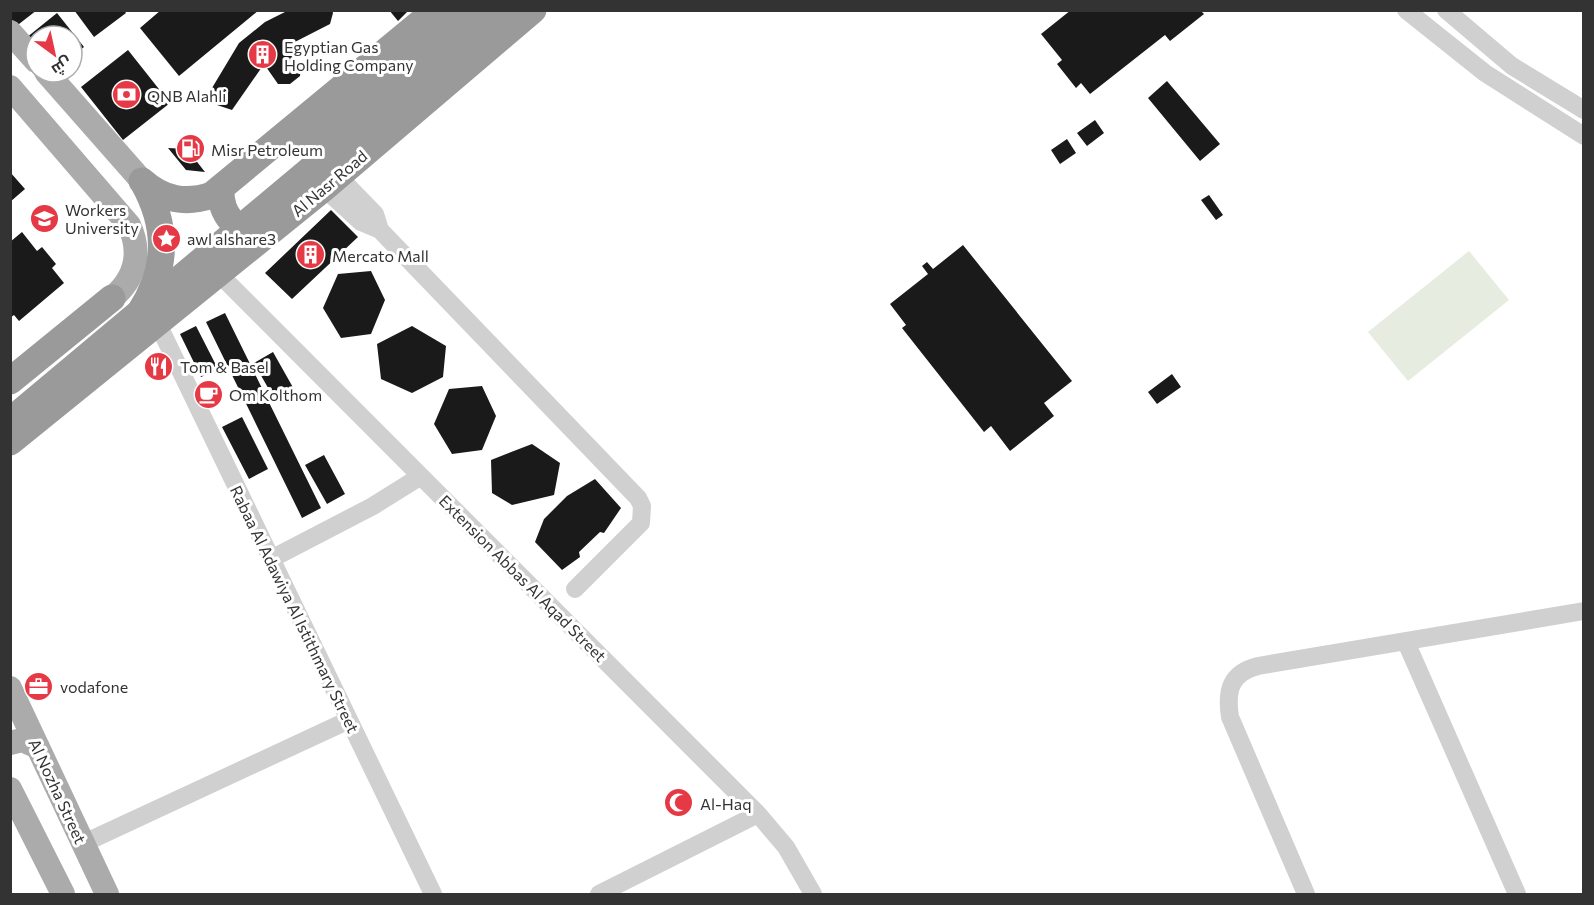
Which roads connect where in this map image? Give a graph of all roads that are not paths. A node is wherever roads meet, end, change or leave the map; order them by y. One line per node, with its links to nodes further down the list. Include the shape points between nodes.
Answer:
1 (436, 10): 15 (highway)
2 (466, 10): 22 (highway)
3 (501, 10): 23 (highway, bridge)
4 (533, 10): 14 (highway, Al Nasr Road)
5 (1406, 10): 12 (street, via 1485,73)
6 (1446, 10): 11 (street, via 1512,66)
7 (10, 32): 8 (main road)
8 (24, 48)
9 (57, 84): 13 (main road)
10 (10, 87): 18 (main road, via 129,225 136,244 135,265 127,284)
11 (1584, 110)
12 (1584, 136)
13 (142, 181): 15 (highway, via 159,194 180,201 202,199); 20 (highway, via 161,232 158,275 154,289)
14 (331, 182): 16 (highway, Al Nasr Road); 27 (street, via 361,222 380,230 639,498 641,523)
15 (221, 189): 16 (highway, via 223,207 232,222 248,231)
16 (274, 228): 17 (highway, Al Nasr Road)
17 (218, 273): 19 (highway, Al Nasr Road); 25 (street, Extension Abbas Al Aqad Street)
18 (112, 298): 21 (highway)
19 (157, 322): 20 (highway, Al Nasr Road); 26 (street, Rabaa Al Adawiya Al Istithmary Street)
20 (106, 362): 24 (highway, Al Nasr Road)
21 (10, 381)
22 (10, 399)
23 (10, 421)
24 (10, 442)
25 (421, 476): 26 (street, via 373,506); 35 (street, Extension Abbas Al Aqad Street)
26 (271, 559): 31 (street, Rabaa Al Adawiya Al Istithmary Street)
27 (575, 589)
28 (1584, 611): 29 (street)
29 (1406, 642): 42 (street, via 1258,666 1237,675 1230,684 1230,717); 43 (street)
30 (10, 688): 33 (main road, Al Nozha Street)
31 (349, 720): 36 (street); 39 (street, Rabaa Al Adawiya Al Istithmary Street)
32 (10, 743): 33 (main road, via 22,740)
33 (38, 747): 36 (main road, Al Nozha Street)
34 (10, 789): 37 (main road)
35 (758, 814): 40 (street); 41 (street, Extension Abbas Al Aqad Street, via 786,847)
36 (82, 844): 38 (main road, Al Nozha Street)
37 (63, 894)
38 (107, 894)
39 (433, 894)
40 (599, 894)
41 (813, 894)
42 (1306, 894)
43 (1517, 894)

